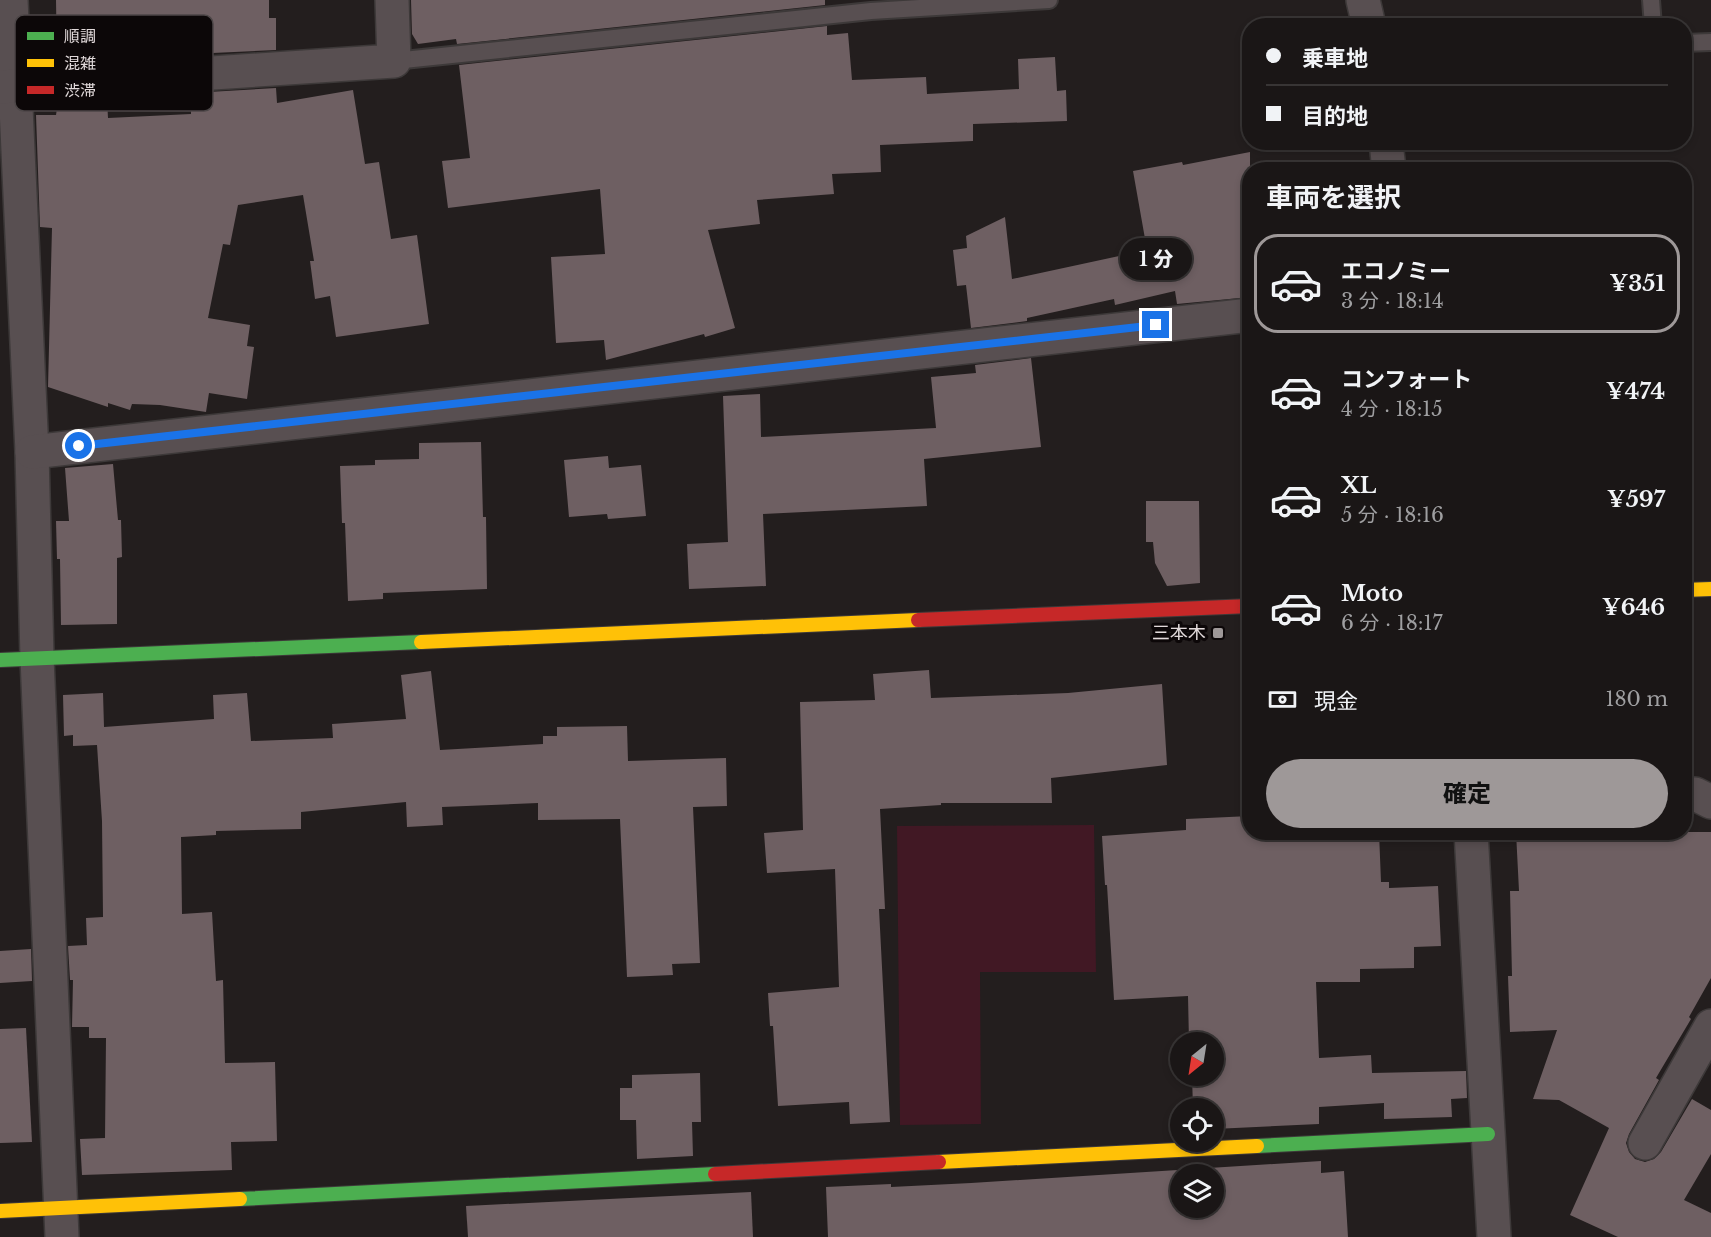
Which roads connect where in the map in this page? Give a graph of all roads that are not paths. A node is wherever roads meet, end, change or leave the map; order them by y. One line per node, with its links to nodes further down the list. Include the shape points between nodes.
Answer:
1 (11, 0): 13 (street)
2 (392, 0): 11 (street)
3 (1049, 0): 6 (lane)
4 (1364, 0): 7 (street)
5 (1651, 0): 8 (lane)
6 (871, 6): 11 (lane)
7 (1367, 18)
8 (1652, 18)
9 (1711, 42): 10 (lane)
10 (1692, 43)
11 (394, 61): 12 (street)
12 (213, 73)
13 (7, 87): 15 (street)
14 (1242, 316): 15 (street)
15 (32, 452): 19 (street)
16 (1711, 589): 17 (street)
17 (1692, 590)
18 (1242, 606): 19 (street)
19 (37, 658): 20 (street); 28 (street)
20 (0, 660)
21 (1692, 794): 22 (street)
22 (1711, 802)
23 (1471, 840): 25 (street)
24 (1711, 1026): 26 (street)
25 (1488, 1134): 28 (street); 29 (street)
26 (1645, 1143)
27 (0, 1211): 28 (street)
28 (62, 1223)
29 (1494, 1237)

